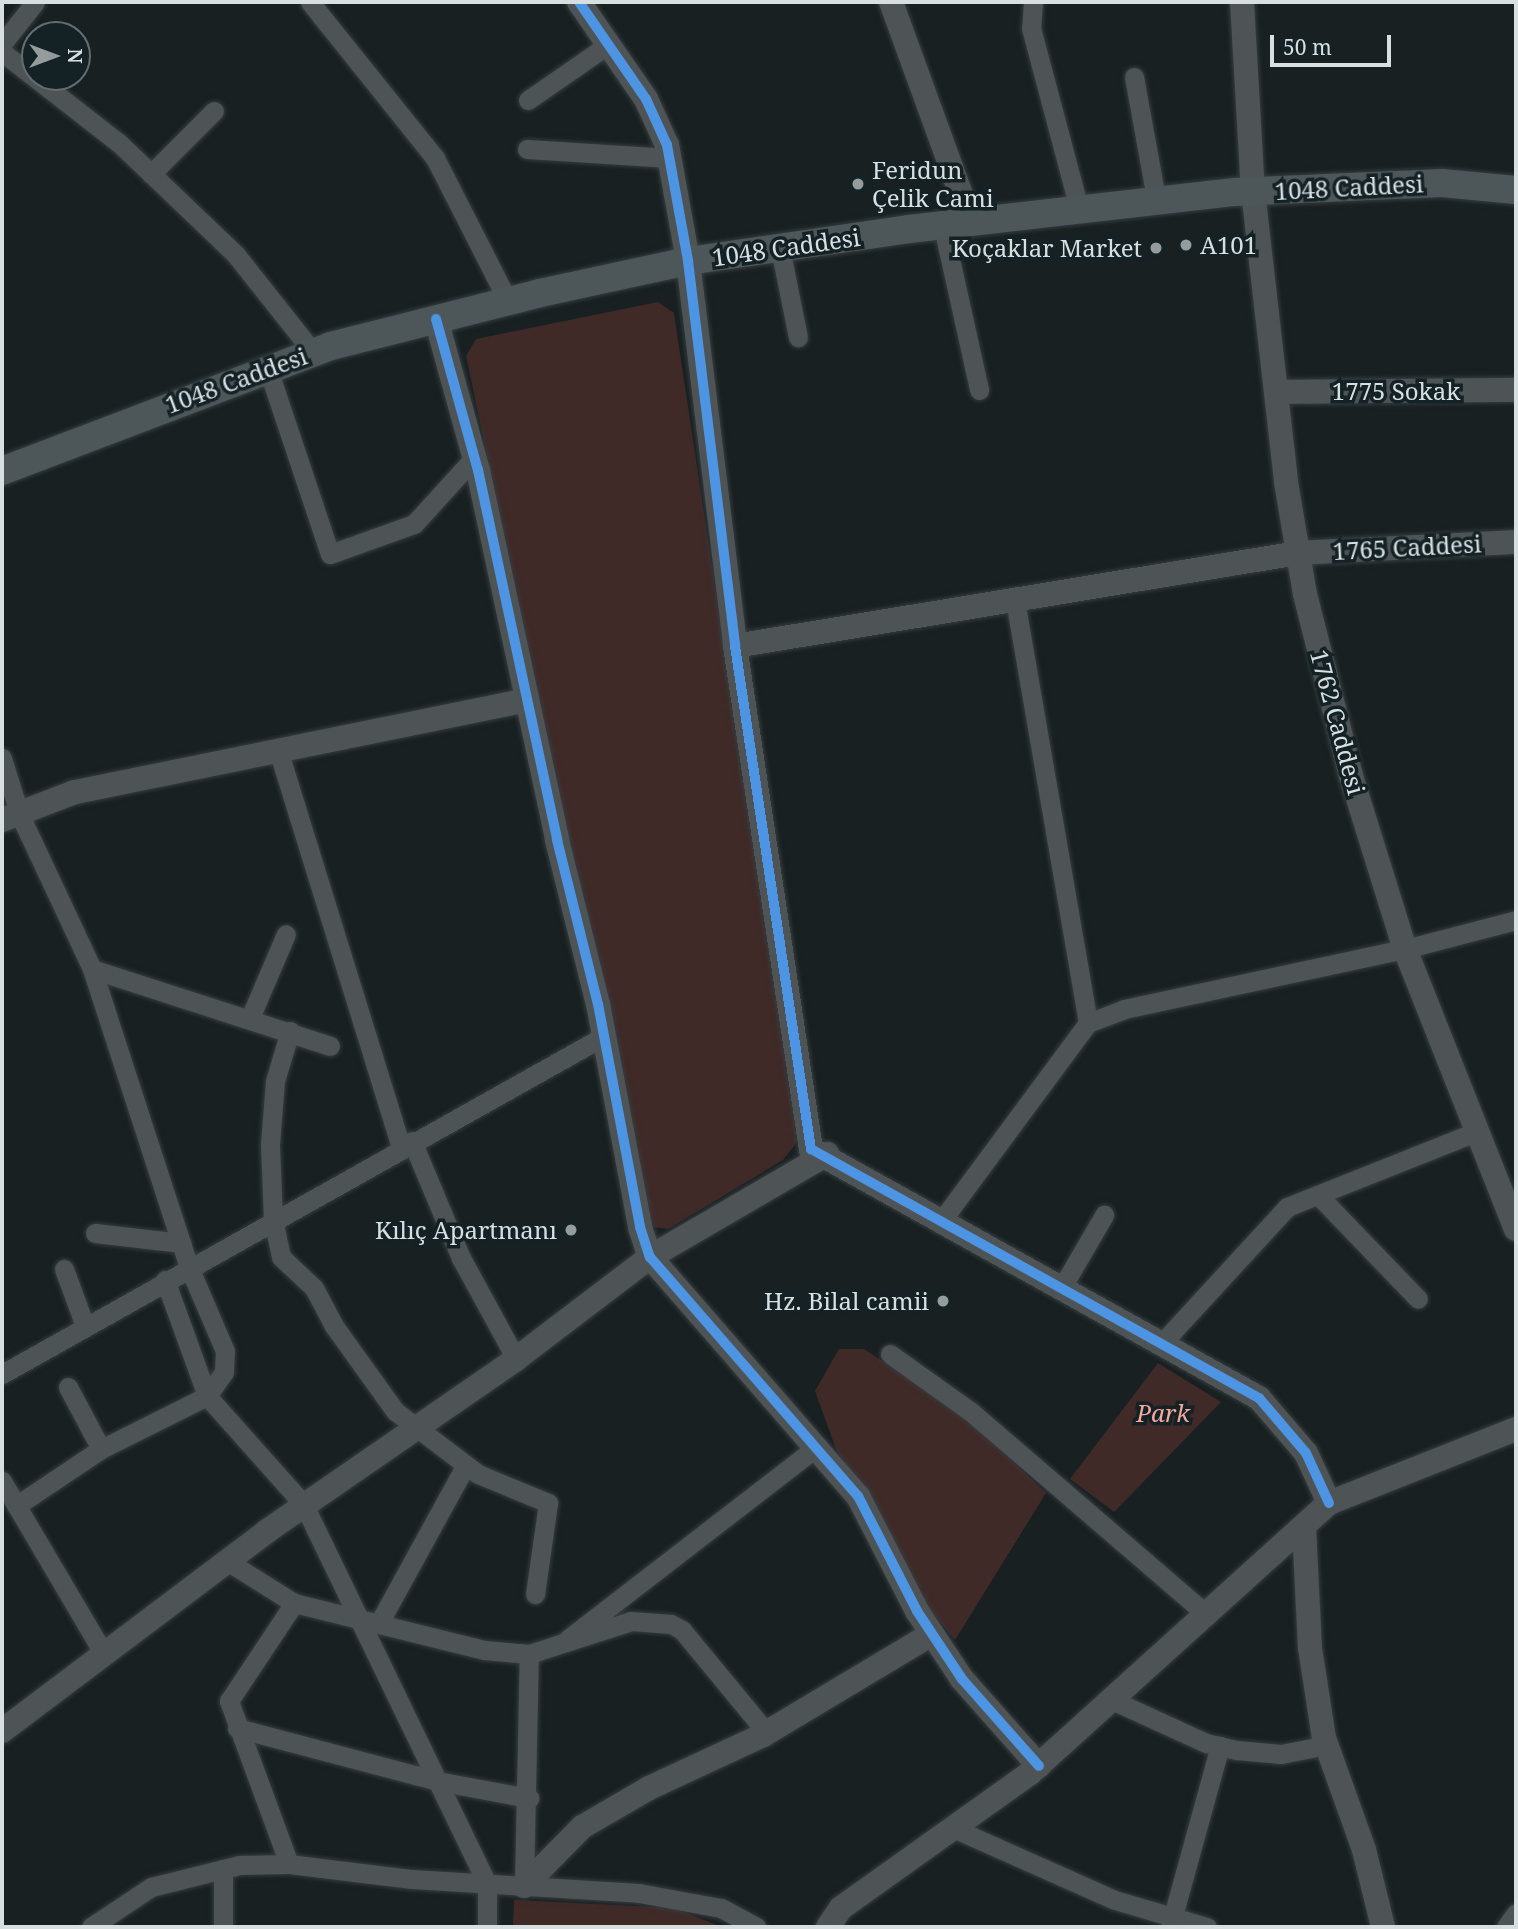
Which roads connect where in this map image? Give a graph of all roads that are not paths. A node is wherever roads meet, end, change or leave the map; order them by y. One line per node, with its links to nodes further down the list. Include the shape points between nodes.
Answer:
1 (36, 2): 7 (street)
2 (310, 2): 24 (street, via 435,158)
3 (579, 2): 8 (street)
4 (891, 2): 20 (street)
5 (1033, 2): 19 (street, via 1031,28)
6 (1240, 6): 17 (street, 1762 Caddesi)
7 (2, 44)
8 (609, 44): 11 (street); 14 (street, via 646,99)
9 (2, 52): 15 (street)
10 (1134, 76): 18 (street)
11 (528, 100)
12 (214, 111): 15 (street)
13 (527, 149): 14 (street)
14 (670, 158): 23 (street)
15 (152, 174): 27 (street, via 236,255)
16 (1516, 190): 17 (main road, 1048 Caddesi, via 1442,183)
17 (1253, 191): 18 (main road, 1048 Caddesi); 31 (street, 1762 Caddesi)
18 (1157, 203): 19 (main road, 1048 Caddesi)
19 (1080, 212): 20 (main road, 1048 Caddesi)
20 (972, 224): 21 (main road, 1048 Caddesi)
21 (943, 227): 22 (main road, 1048 Caddesi); 29 (street)
22 (780, 248): 23 (main road, 1048 Caddesi); 26 (street)
23 (688, 261): 24 (main road, 1048 Caddesi); 37 (street)
24 (508, 301): 25 (main road, 1048 Caddesi)
25 (436, 319): 27 (main road, 1048 Caddesi); 32 (street)
26 (798, 337)
27 (313, 352): 28 (main road, 1048 Caddesi)
28 (268, 369): 32 (street, via 330,554 414,524); 33 (main road, 1048 Caddesi)
29 (979, 390)
30 (1516, 390): 31 (street, 1775 Sokak)
31 (1276, 392): 35 (street, 1762 Caddesi)
32 (474, 458): 38 (street)
33 (2, 471)
34 (1516, 542): 35 (street, 1765 Caddesi)
35 (1298, 554): 36 (street, 1765 Caddesi); 44 (street, 1762 Caddesi, via 1352,776)
36 (1015, 600): 37 (street, 1765 Caddesi); 47 (street)
37 (735, 646): 53 (street, via 810,1149)
38 (527, 700): 39 (street); 49 (street)
39 (279, 753): 41 (street, via 75,792); 52 (street)
40 (2, 758): 41 (street)
41 (10, 817): 45 (street)
42 (1516, 920): 44 (street)
43 (286, 934): 46 (street)
44 (1405, 949): 47 (street, via 1125,1009); 51 (street, 1762 Caddesi)
45 (92, 970): 46 (street); 60 (street)
46 (250, 1018): 48 (street)
47 (1088, 1023): 57 (street)
48 (290, 1031): 50 (street); 56 (street, via 275,1081 270,1145)
49 (604, 1036): 52 (street); 61 (street, via 640,1227)
50 (330, 1046)
51 (1478, 1131): 54 (street); 58 (street, 1762 Caddesi)
52 (406, 1144): 56 (street); 70 (street)
53 (827, 1154): 57 (street); 61 (street)
54 (1318, 1195): 66 (street); 68 (street, via 1287,1207)
55 (1104, 1215): 65 (street)
56 (273, 1219): 62 (street); 74 (street, via 281,1257 314,1289 334,1326 395,1411)
57 (942, 1220): 65 (street)
58 (1516, 1229)
59 (95, 1233): 60 (street)
60 (181, 1242): 62 (street)
61 (650, 1256): 70 (street); 76 (street)
62 (189, 1267): 64 (street); 73 (street, via 225,1352 224,1373)
63 (64, 1269): 67 (street)
64 (165, 1280): 67 (street); 73 (street)
65 (1061, 1289): 68 (street)
66 (1418, 1299)
67 (85, 1326): 71 (street)
68 (1163, 1342): 80 (street, via 1259,1398 1306,1453)
69 (890, 1354): 87 (street, via 970,1411)
70 (516, 1359): 74 (street)
71 (2, 1374)
72 (68, 1387): 77 (street)
73 (207, 1396): 77 (street); 81 (street)
74 (419, 1426): 78 (street); 81 (street)
75 (1516, 1430): 80 (street)
76 (816, 1447): 90 (street, via 858,1496); 91 (street)
77 (101, 1449): 82 (street)
78 (466, 1465): 85 (street, via 548,1503); 89 (street)
79 (2, 1481): 82 (street)
80 (1329, 1503): 83 (street)
81 (303, 1505): 84 (street); 88 (street)
82 (16, 1506): 92 (street)
83 (1304, 1526): 87 (street); 98 (street, via 1310,1648)
84 (227, 1561): 86 (street); 92 (street)
85 (535, 1594)
86 (294, 1603): 88 (street); 95 (street, via 234,1688 229,1700)
87 (1207, 1615): 94 (street)
88 (358, 1618): 89 (street); 101 (street)
89 (379, 1623): 93 (street, via 484,1650)
90 (932, 1634): 97 (street); 100 (street, via 962,1679)
91 (558, 1646): 93 (street); 97 (street, via 631,1621 670,1624 682,1630)
92 (104, 1654): 96 (street)
93 (529, 1654): 102 (street)
94 (1112, 1700): 99 (street); 100 (street)
95 (237, 1728): 101 (street); 104 (street)
96 (2, 1731)
97 (767, 1733): 107 (street, via 649,1788 582,1827)
98 (1326, 1745): 99 (street, via 1280,1754); 116 (street, via 1363,1850)
99 (1220, 1746): 109 (street)
100 (1039, 1766): 103 (street)
101 (437, 1781): 102 (street); 106 (street)
102 (529, 1798): 107 (street)
103 (953, 1828): 109 (street); 114 (street, via 841,1908)
104 (289, 1864): 105 (street); 106 (street)
105 (223, 1869): 110 (street, via 151,1887); 111 (street)
106 (487, 1884): 107 (street); 112 (street)
107 (524, 1886): 113 (street, via 639,1893 721,1909)
108 (1516, 1913): 117 (street)
109 (1171, 1922): 115 (street)
110 (91, 1927)
111 (223, 1927)
112 (487, 1927)
113 (756, 1927)
114 (828, 1927)
115 (1207, 1927)
116 (1383, 1927)
117 (1506, 1927)

